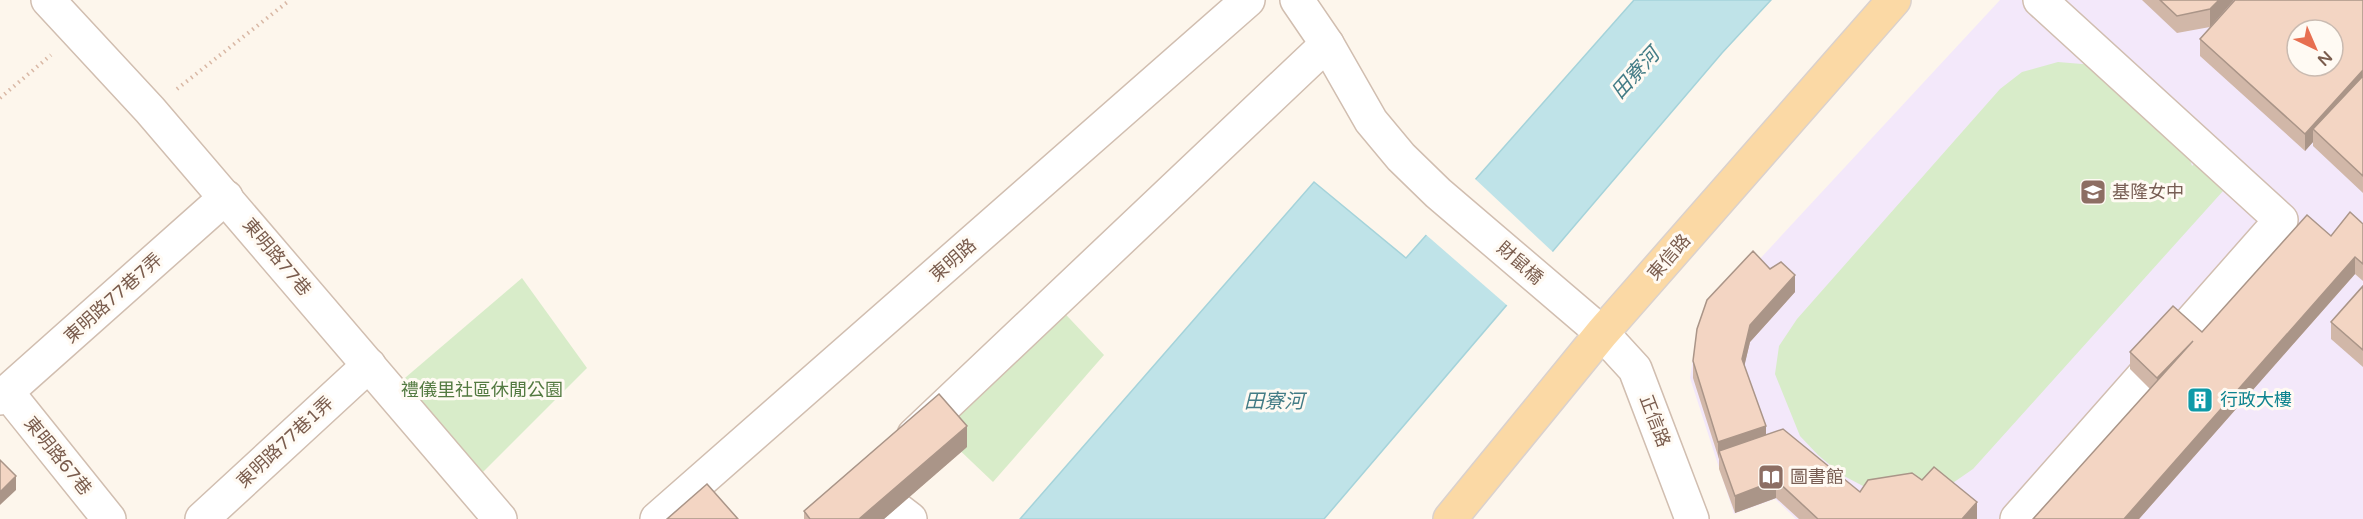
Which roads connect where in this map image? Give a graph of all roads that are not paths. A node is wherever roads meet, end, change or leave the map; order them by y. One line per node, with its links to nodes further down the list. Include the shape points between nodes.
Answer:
1 (48, 0): 7 (street, 東明路77巷)
2 (1248, 0): 14 (street, 東明路)
3 (1297, 0): 6 (street, 財鼠橋)
4 (1894, 0): 8 (main road, 東信路)
5 (2040, 0): 18 (street, via 2281,220)
6 (1327, 44): 8 (street, 財鼠橋, via 1371,121 1401,157); 15 (street, via 863,483)
7 (226, 197): 9 (street, 東明路77巷); 10 (street, 東明路77巷7弄)
8 (1602, 333): 16 (main road, 東信路); 17 (street, 正信路, via 1635,369)
9 (369, 365): 12 (street, 東明路77巷1弄); 13 (street, 東明路77巷)
10 (3, 395): 11 (street, 東明路67巷)
11 (109, 519)
12 (202, 519)
13 (500, 519)
14 (657, 519)
15 (910, 519)
16 (1450, 519)
17 (1692, 519)
18 (2017, 519)

